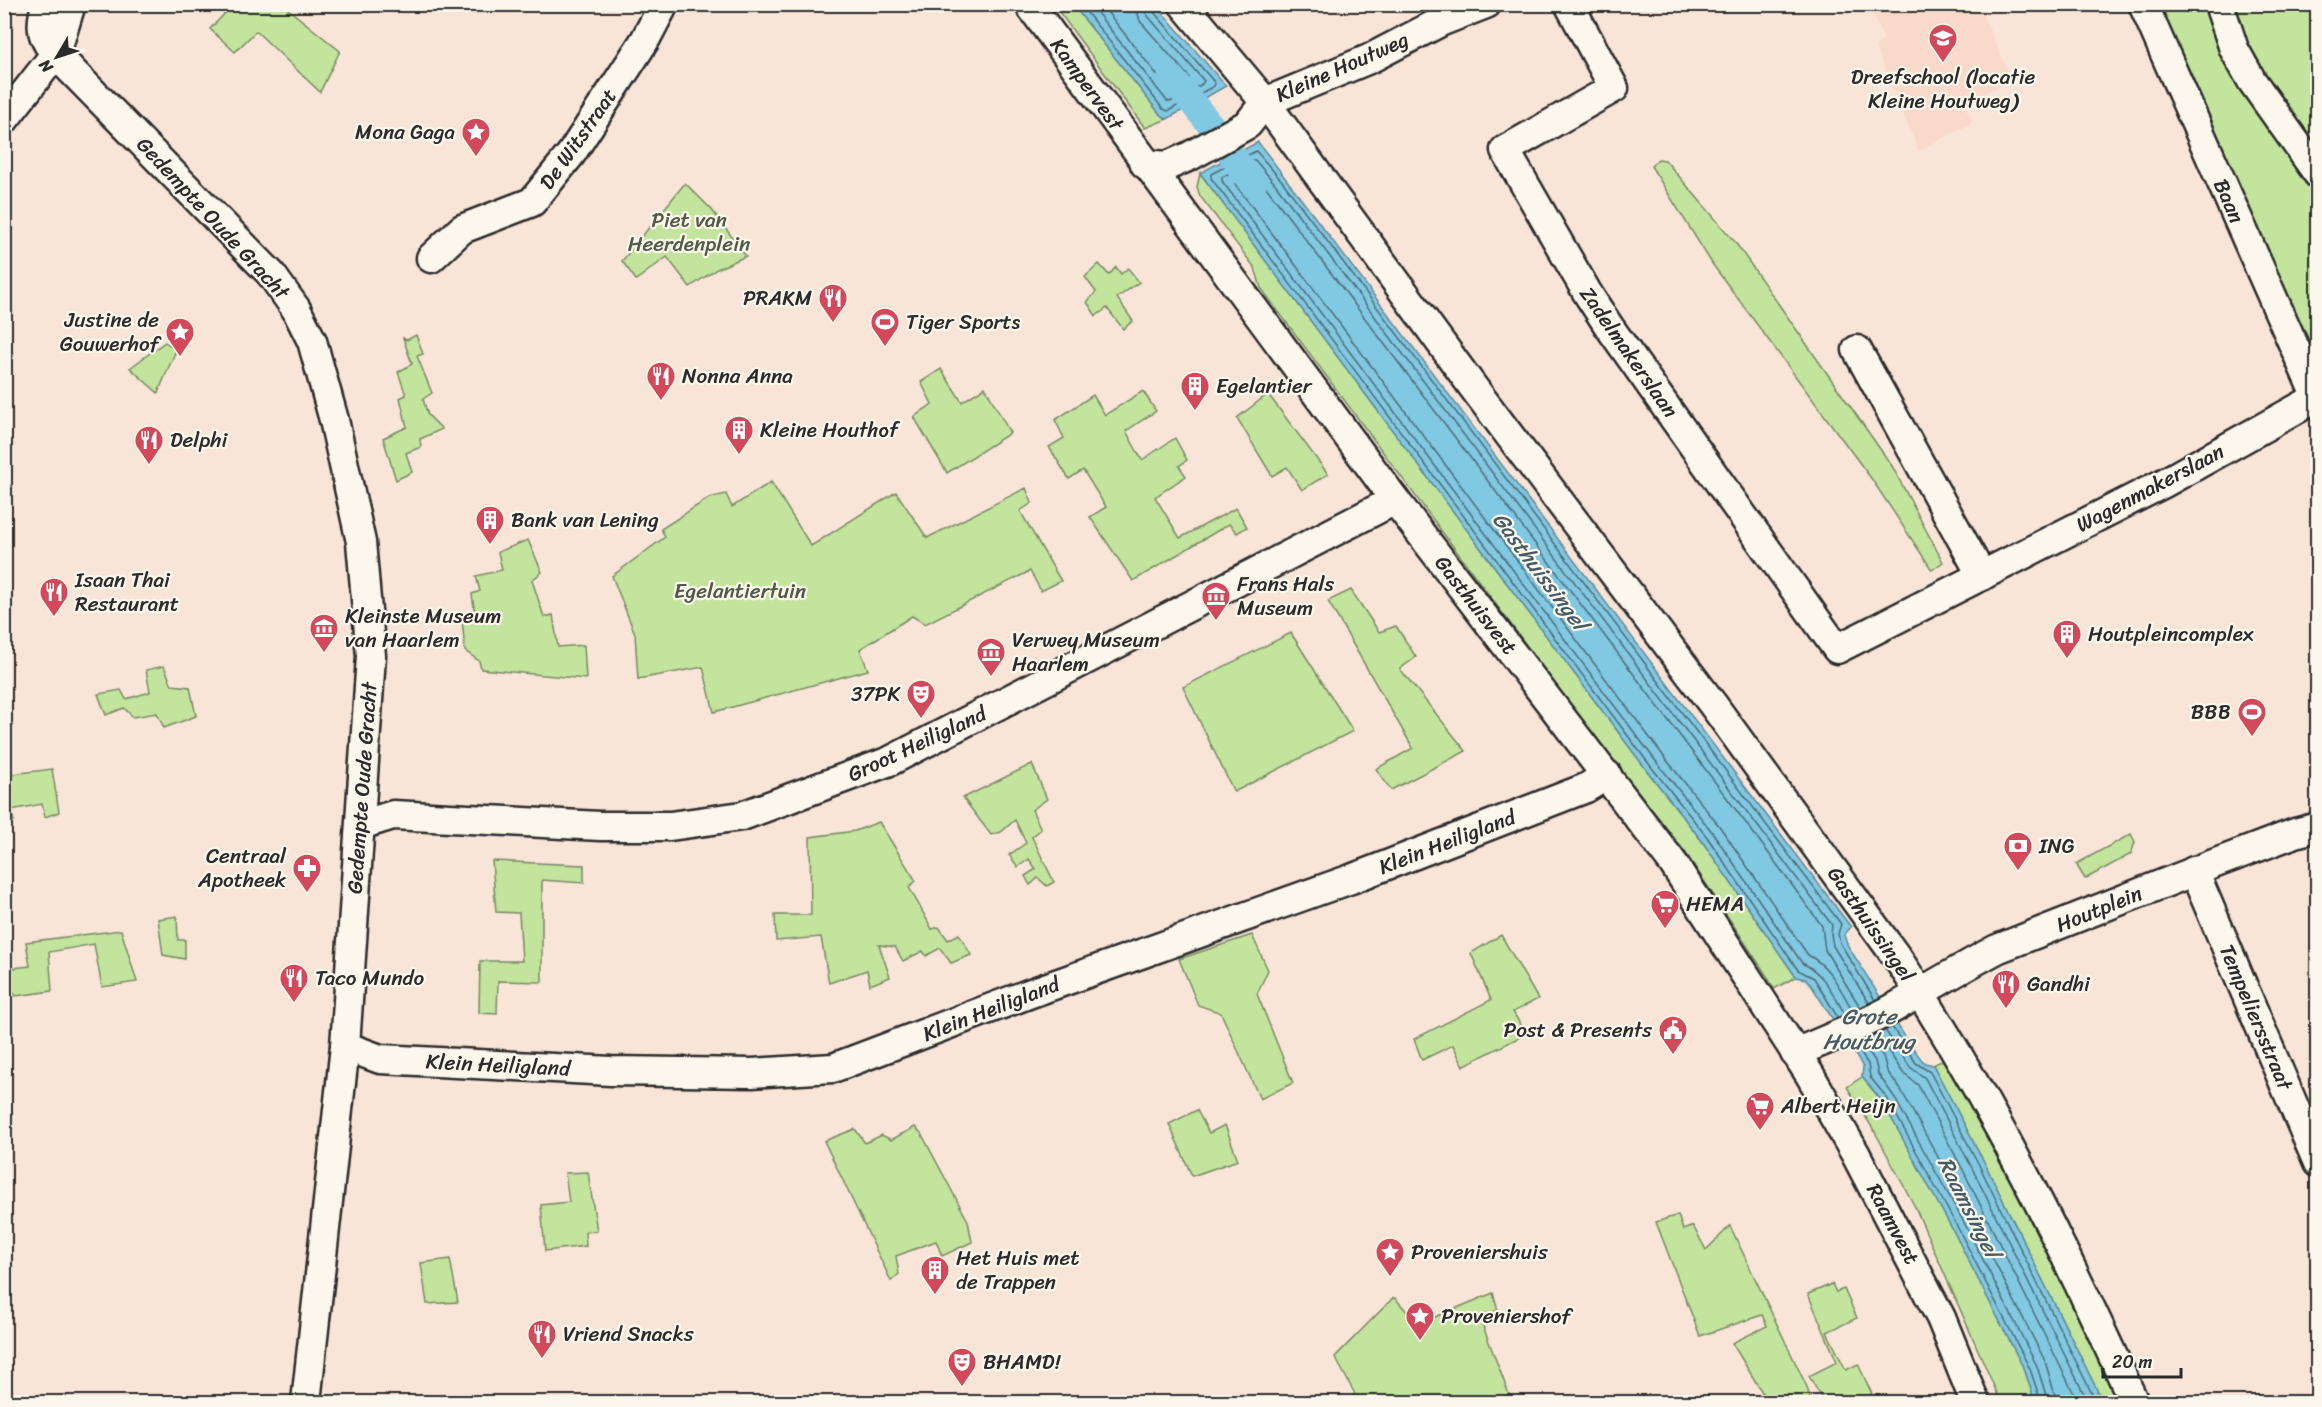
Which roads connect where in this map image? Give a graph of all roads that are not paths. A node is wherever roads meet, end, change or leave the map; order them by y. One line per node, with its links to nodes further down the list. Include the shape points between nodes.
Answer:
1 (47, 4): 10 (street, Gedempte Oude Gracht, via 42,28 45,40)
2 (71, 4): 10 (street)
3 (664, 4): 15 (street, De Witstraat, via 571,154 532,202 462,229)
4 (1029, 4): 13 (street, Kampervest)
5 (1183, 4): 11 (street, Gasthuissingel)
6 (1486, 4): 11 (street, Kleine Houtweg, via 1440,22)
7 (1569, 4): 20 (street, Zadelmakerslaan, via 1614,88 1505,150 1588,294)
8 (2143, 4): 17 (street, Baan)
9 (2219, 4): 14 (street, via 2234,49 2252,81)
10 (56, 53): 12 (street); 22 (street, Gedempte Oude Gracht, via 271,274 296,309 312,341 334,420 360,542 370,656)
11 (1257, 113): 13 (street, Kleine Houtweg, via 1190,156 1167,166); 25 (street, Gasthuissingel, via 1473,387 1714,706)
12 (4, 120)
13 (1145, 164): 18 (street, Gasthuisvest)
14 (2318, 174)
15 (431, 258)
16 (1857, 350): 19 (street)
17 (2317, 398): 19 (street, Wagenmakerslaan, via 2164,483)
18 (1395, 500): 21 (street, Gasthuisvest); 22 (street, Groot Heiligland, via 890,761 742,816 670,826 600,826 393,815)
19 (1982, 576): 20 (street, Wagenmakerslaan)
20 (1837, 649)
21 (1607, 775): 26 (street, Klein Heiligland, via 1586,788 1351,879 833,1068 752,1073 611,1071 380,1059); 27 (street, Gasthuisvest, via 1673,863)
22 (361, 825): 26 (street, Gedempte Oude Gracht)
23 (2318, 827): 24 (street, Houtplein)
24 (2194, 871): 25 (street, Houtplein, via 1996,950); 28 (street, Tempeliersstraat)
25 (1920, 993): 27 (street, Houtplein); 31 (street, via 2009,1145)
26 (345, 1046): 29 (street, Gedempte Oude Gracht)
27 (1795, 1053): 30 (street, Raamvest, via 1890,1218 1941,1318)
28 (2318, 1162)
29 (306, 1402)
30 (1975, 1402)
31 (2134, 1402)

